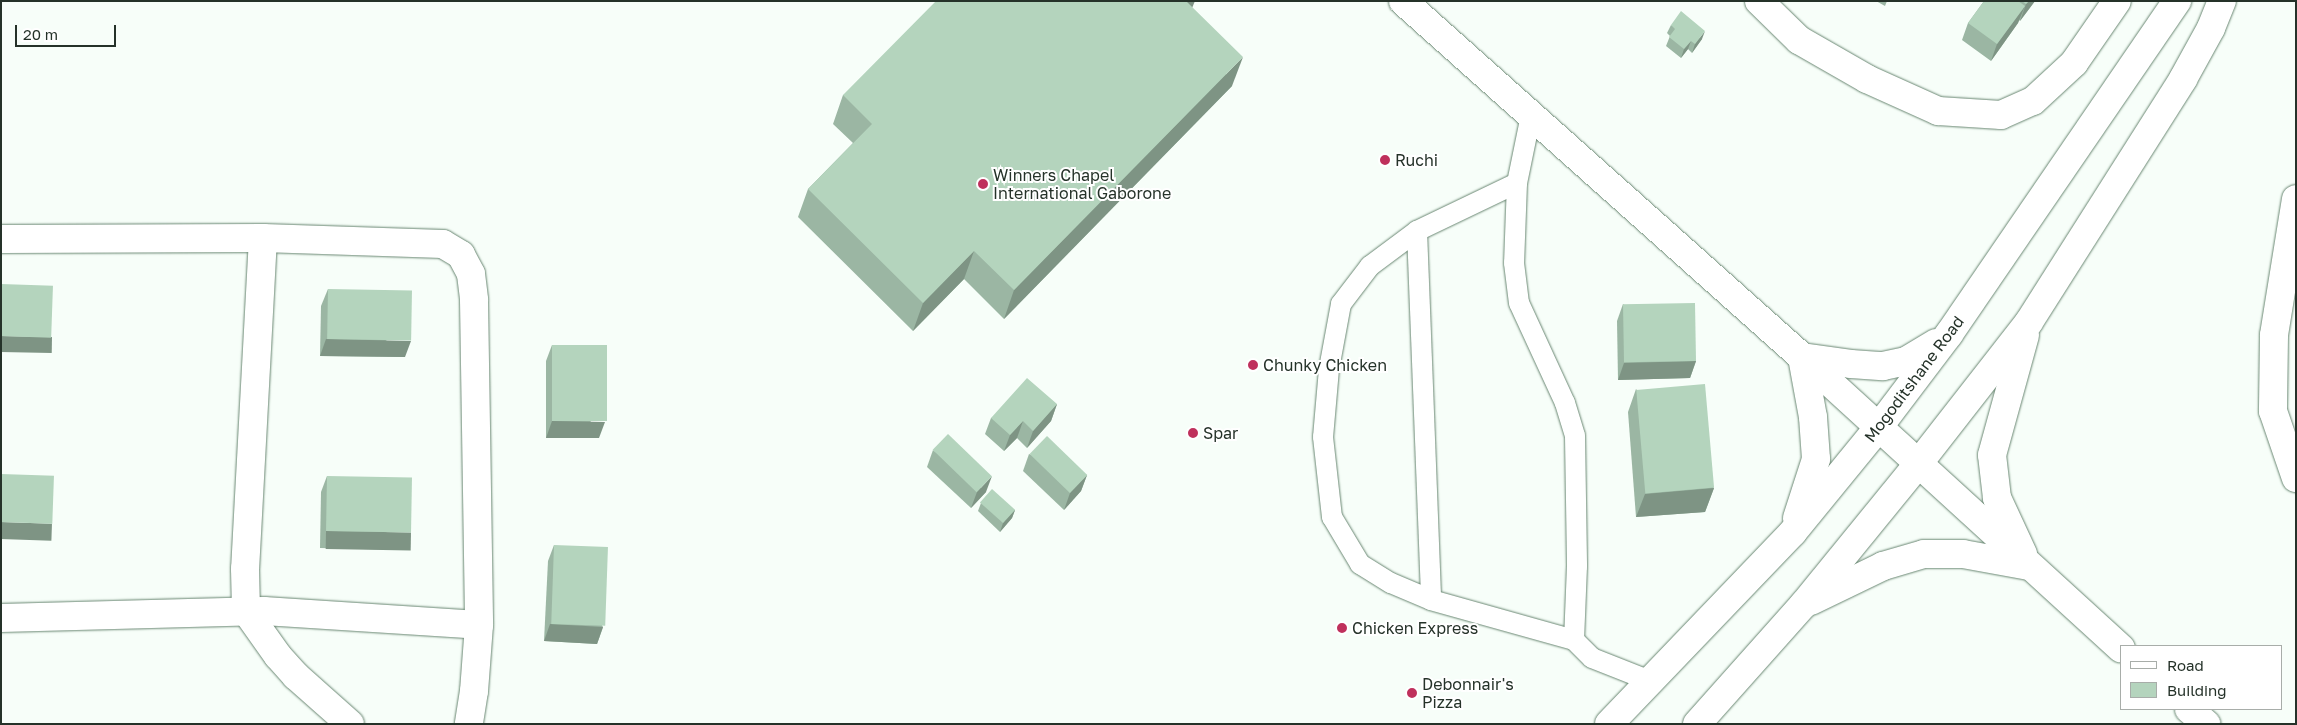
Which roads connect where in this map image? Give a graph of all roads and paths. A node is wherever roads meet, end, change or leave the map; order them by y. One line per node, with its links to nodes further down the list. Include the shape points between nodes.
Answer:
1 (1403, 1): 6 (main road)
2 (1759, 1): 3 (main road, via 1799,40 1866,79 1938,111 2001,114 2033,101 2074,63)
3 (2117, 1)
4 (2177, 1): 13 (main road, Mogoditshane Road)
5 (2222, 1): 12 (main road, via 2183,79)
6 (1531, 115): 7 (lane); 14 (main road)
7 (1517, 183): 9 (lane); 25 (lane, via 1514,263 1519,303 1565,403 1575,436 1577,566)
8 (2296, 199): 17 (main road, via 2274,335 2273,411)
9 (1417, 231): 20 (lane); 20 (lane, via 1370,266 1341,304 1329,369 1324,437 1332,516 1360,564 1391,583)
10 (263, 238): 11 (main road); 22 (main road); 24 (main road, via 443,244 461,255 471,274 474,300)
11 (1, 239)
12 (2029, 322): 16 (main road); 19 (main road, via 1992,455 1997,498)
13 (1949, 334): 14 (main road, via 1906,361 1883,366); 15 (main road, Mogoditshane Road)
14 (1802, 357): 15 (main road); 18 (main road, via 1813,417 1816,459)
15 (1878, 428): 16 (main road); 18 (main road, Mogoditshane Road)
16 (1918, 464): 19 (main road); 21 (main road)
17 (2296, 478)
18 (1793, 532): 27 (main road, Mogoditshane Road)
19 (2029, 566): 21 (main road, via 1963,554 1924,554 1883,566); 26 (main road)
20 (1431, 600): 25 (lane)
21 (1804, 604): 32 (main road)
22 (246, 610): 23 (main road); 24 (main road); 29 (main road, via 296,676)
23 (1, 618)
24 (479, 625): 30 (main road)
25 (1574, 640): 27 (lane, via 1592,658)
26 (2120, 647)
27 (1650, 681): 31 (main road, Mogoditshane Road)
28 (2191, 710): 33 (main road)
29 (350, 724)
30 (469, 724)
31 (1610, 724)
32 (1697, 724)
33 (2206, 724)

